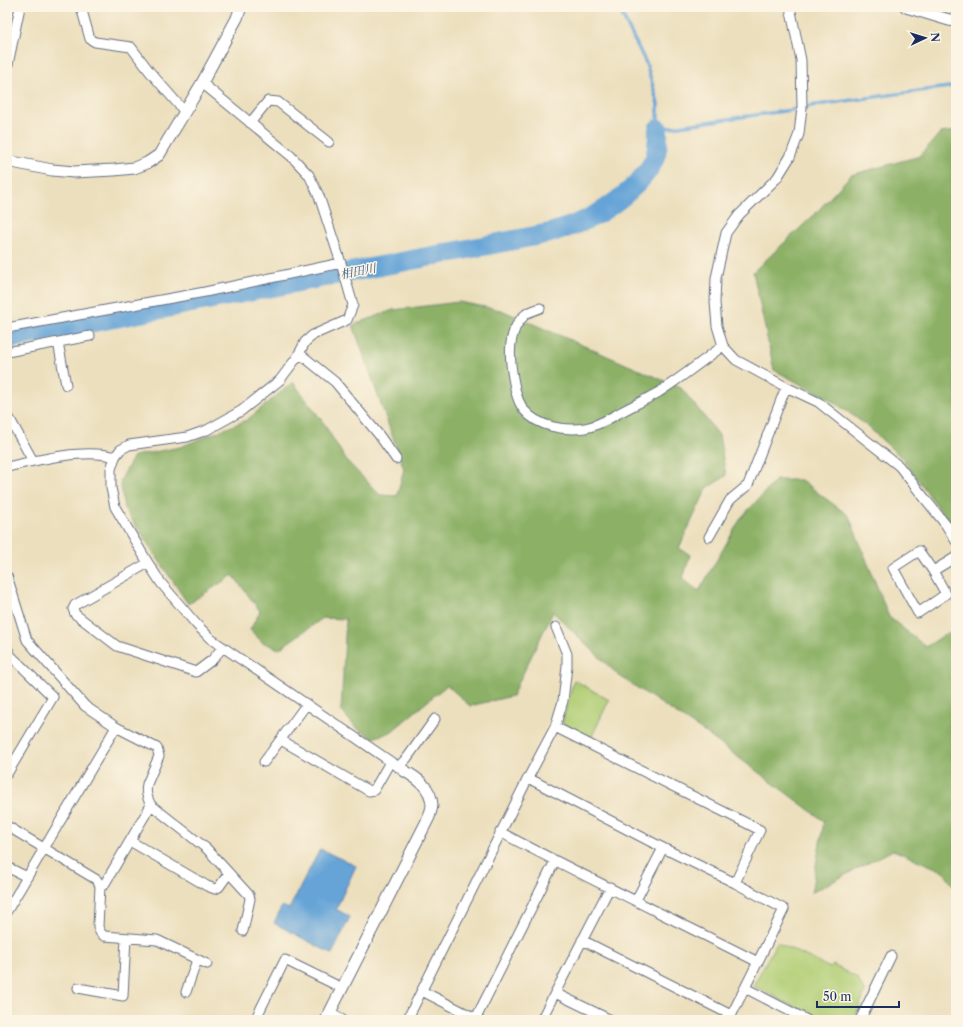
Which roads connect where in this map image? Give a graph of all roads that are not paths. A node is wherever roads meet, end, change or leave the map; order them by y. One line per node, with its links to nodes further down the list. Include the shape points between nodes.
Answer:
1 (20, 7): 7 (street)
2 (81, 7): 9 (street, via 90,40 131,47)
3 (241, 7): 8 (street)
4 (790, 7): 18 (street, via 801,60 802,107 799,134 790,157 777,178 739,215 726,234 716,278 715,302 717,326)
5 (906, 7): 6 (street)
6 (956, 21)
7 (7, 69)
8 (202, 83): 9 (street); 10 (street)
9 (185, 112): 12 (street, via 159,155 134,168 74,172)
10 (250, 123): 11 (street, via 268,101 278,102); 13 (street, via 291,156 309,175 320,196)
11 (329, 142)
12 (7, 161)
13 (342, 265): 15 (street); 20 (street, via 353,306 347,320 313,335 305,342)
14 (540, 308): 18 (street, via 527,313 517,324 510,341 510,364 516,394 525,411 552,427 570,430 604,422 658,392)
15 (7, 328)
16 (90, 336): 17 (street)
17 (58, 342): 19 (street); 21 (street)
18 (723, 346): 22 (street, via 736,360)
19 (7, 352)
20 (299, 353): 24 (street, via 280,380 241,411 207,430 187,437 129,445 120,450); 25 (street, via 335,382)
21 (66, 385)
22 (786, 387): 28 (street, via 748,485 730,500); 29 (street, via 818,402 899,466)
23 (7, 414): 26 (street)
24 (115, 457): 26 (street, via 88,453); 31 (street, via 111,470 115,507)
25 (396, 459)
26 (33, 461): 27 (street)
27 (7, 467)
28 (709, 537)
29 (956, 541)
30 (956, 557): 32 (street)
31 (148, 563): 35 (street, via 161,583 196,624); 35 (street, via 75,605 75,614 117,646 196,672 212,660)
32 (933, 571): 32 (street, via 946,594 918,613 893,568 919,551)
33 (7, 576): 39 (street, via 27,640 85,706)
34 (556, 627): 40 (street, via 566,654 567,666 563,701)
35 (223, 647): 37 (street)
36 (8, 656): 44 (street, via 53,698)
37 (306, 705): 41 (street); 43 (street)
38 (435, 718): 43 (street, via 407,758)
39 (116, 727): 46 (street, via 157,748 159,756 146,784); 50 (street)
40 (556, 727): 45 (street); 56 (street, via 760,830)
41 (281, 740): 42 (street); 43 (street, via 369,791 374,790)
42 (264, 762)
43 (397, 766): 69 (street, via 417,778 427,788 432,805 429,817)
44 (7, 774)
45 (528, 778): 48 (street); 51 (street)
46 (150, 805): 49 (street); 54 (street, via 207,849)
47 (7, 826): 50 (street)
48 (500, 832): 52 (street); 71 (street)
49 (130, 841): 54 (street, via 215,889); 57 (street, via 104,885)
50 (44, 848): 55 (street); 57 (street, via 97,880)
51 (663, 848): 56 (street); 59 (street)
52 (555, 861): 58 (street); 77 (street)
53 (7, 867): 55 (street)
54 (229, 873): 61 (street, via 250,899)
55 (27, 877): 60 (street)
56 (735, 882): 66 (street, via 784,909)
57 (100, 886): 62 (street, via 100,932 104,936)
58 (610, 887): 59 (street); 63 (street)
59 (636, 900): 66 (street)
60 (7, 911)
61 (243, 931)
62 (126, 938): 65 (street, via 157,940); 68 (street, via 123,996)
63 (582, 940): 73 (street); 76 (street)
64 (891, 956): 84 (street)
65 (197, 960): 67 (street); 72 (street)
66 (758, 962): 70 (street)
67 (207, 964)
68 (78, 988)
69 (342, 988): 74 (street); 78 (street, via 285,960)
70 (745, 988): 75 (street); 76 (street)
71 (422, 991): 77 (street); 80 (street)
72 (186, 992)
73 (555, 993): 81 (street); 82 (street)
74 (328, 1017): 79 (street)
75 (795, 1017): 83 (street)
76 (730, 1018)
77 (477, 1019)
78 (255, 1020)
79 (342, 1020)
80 (407, 1020)
81 (541, 1020)
82 (611, 1020)
83 (807, 1020)
84 (860, 1020)

